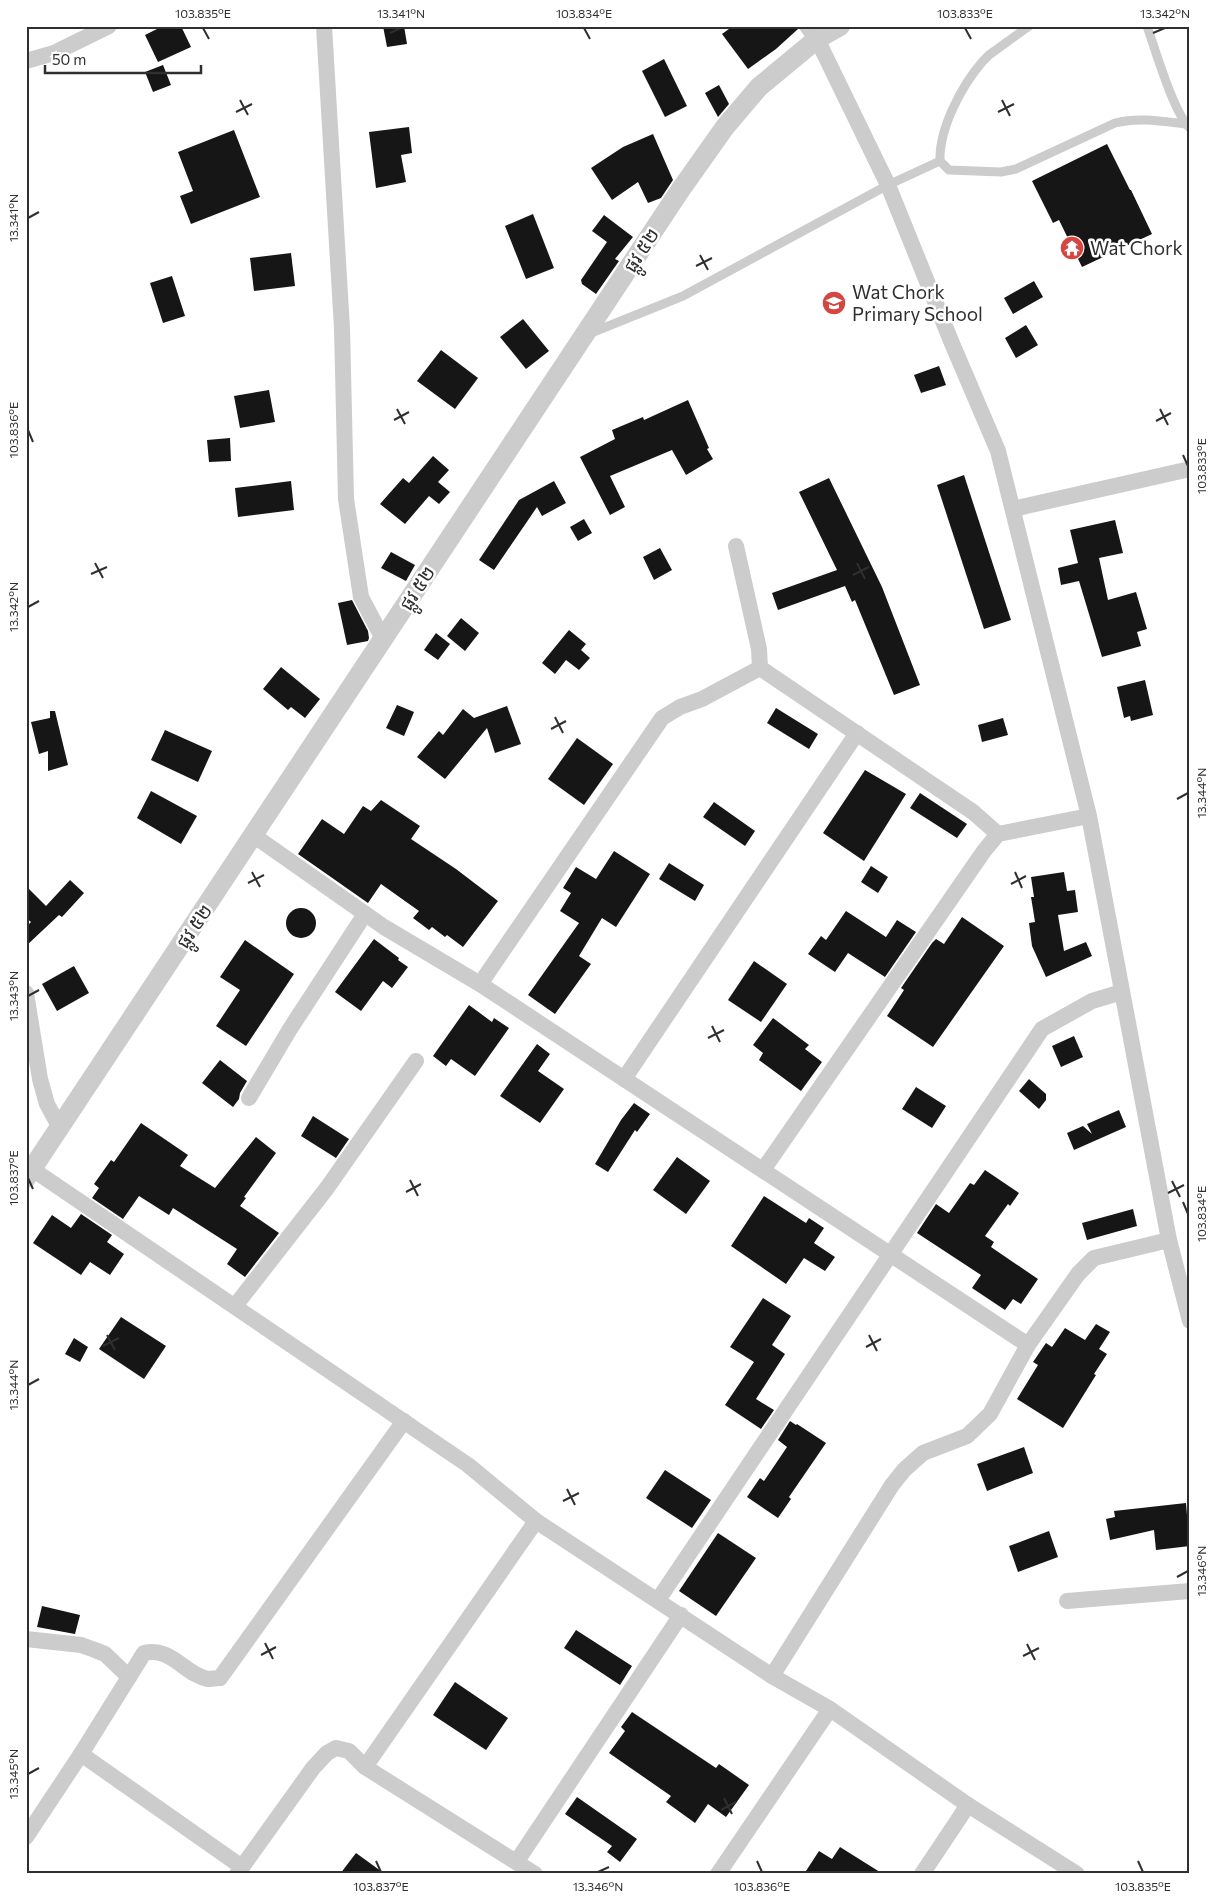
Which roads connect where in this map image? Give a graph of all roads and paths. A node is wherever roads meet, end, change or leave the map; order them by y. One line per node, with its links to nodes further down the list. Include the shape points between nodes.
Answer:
1 (109, 26): 7 (street, via 54,53)
2 (324, 26): 15 (street, via 342,328 346,499 361,597)
3 (840, 26): 6 (street, ផ្លូវ ៥២)
4 (1029, 26): 9 (lane, via 978,67 954,106 940,150)
5 (1147, 26): 8 (lane, via 1171,93)
6 (812, 33): 10 (street); 11 (street, ផ្លូវ ៥២, via 725,127)
7 (26, 61)
8 (1187, 126): 9 (lane, via 1127,119 1016,169 1001,172 949,170)
9 (940, 161): 10 (lane)
10 (888, 185): 11 (lane, via 683,296); 13 (street, via 998,451)
11 (584, 336): 15 (street, ផ្លូវ ៥២)
12 (1190, 468): 13 (street)
13 (1013, 509): 18 (street)
14 (736, 546): 16 (street, via 759,649)
15 (383, 639): 20 (street, ផ្លូវ ៥២)
16 (760, 668): 17 (street); 22 (street, via 662,718)
17 (857, 733): 19 (street, via 973,812); 26 (street)
18 (1089, 816): 19 (street); 23 (street)
19 (998, 834): 29 (street)
20 (253, 835): 21 (street); 28 (street, ផ្លូវ ៥២)
21 (365, 914): 22 (street); 27 (street)
22 (480, 984): 26 (street)
23 (1122, 992): 31 (street); 32 (street, via 1092,1001 1042,1028)
24 (26, 993): 28 (street, via 42,1087)
25 (416, 1062): 33 (street, via 327,1188)
26 (624, 1079): 29 (street)
27 (249, 1098)
28 (60, 1128): 30 (street, ផ្លូវ ៥២)
29 (763, 1170): 32 (street)
30 (29, 1174): 33 (street)
31 (1169, 1240): 34 (street); 35 (street, via 1094,1258 1078,1274)
32 (890, 1254): 35 (street); 39 (street)
33 (235, 1306): 36 (street)
34 (1190, 1321)
35 (1028, 1345): 43 (street, via 990,1414 967,1436 923,1453 904,1470)
36 (404, 1421): 37 (street, via 468,1465); 44 (street, via 220,1678 208,1679 153,1651 144,1653)
37 (536, 1521): 39 (street); 47 (street)
38 (1190, 1591): 40 (street)
39 (658, 1600): 41 (street)
40 (1067, 1601)
41 (681, 1615): 43 (street); 50 (street)
42 (26, 1638): 44 (street, via 88,1647 105,1654)
43 (772, 1676): 45 (street)
44 (129, 1677): 46 (street)
45 (830, 1709): 48 (street); 53 (street)
46 (82, 1754): 49 (street); 51 (street)
47 (365, 1767): 50 (street); 51 (street, via 348,1751 336,1748 327,1753)
48 (968, 1805): 54 (street); 55 (street)
49 (26, 1837)
50 (517, 1861): 52 (street)
51 (239, 1870)
52 (534, 1874)
53 (718, 1874)
54 (922, 1874)
55 (1077, 1874)

